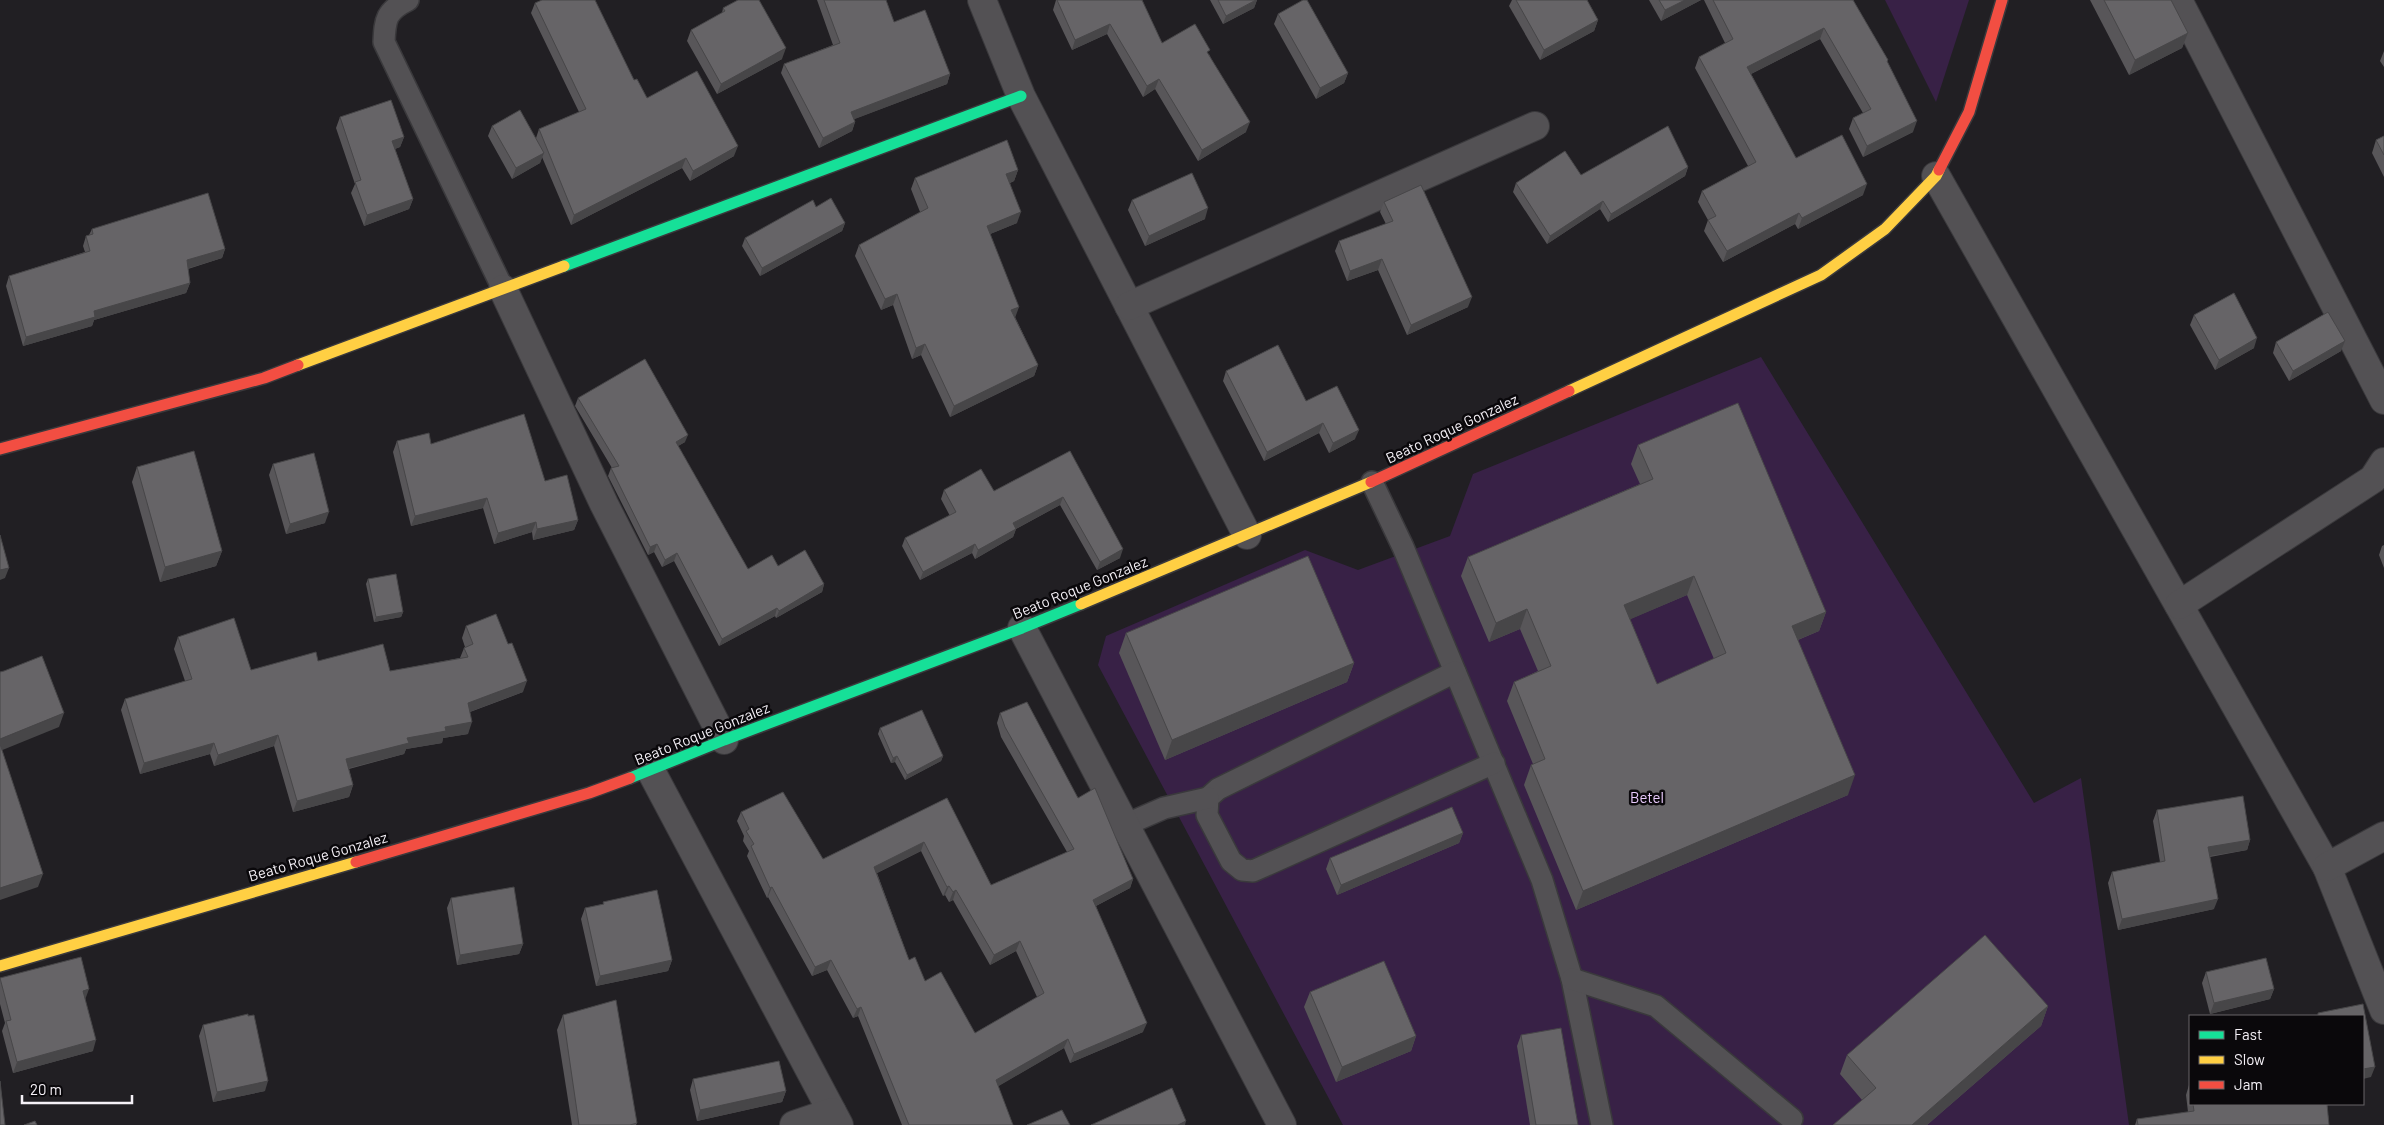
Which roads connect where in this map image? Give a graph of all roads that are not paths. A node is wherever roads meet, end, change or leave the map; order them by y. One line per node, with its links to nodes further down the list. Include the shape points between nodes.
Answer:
1 (408, 0): 8 (lane, via 397,6 385,20 384,42)
2 (982, 0): 5 (street)
3 (2002, 0): 7 (street, Beato Roque Gonzalez, via 1969,112)
4 (2178, 0): 10 (street)
5 (1021, 96): 8 (street); 9 (street)
6 (1534, 126): 9 (street)
7 (1936, 176): 13 (street, Beato Roque Gonzalez, via 1885,229 1821,275); 15 (street)
8 (503, 289): 11 (street, via 264,378); 18 (street, via 604,504)
9 (1129, 306): 14 (street)
10 (2384, 400)
11 (0, 449)
12 (2384, 462): 15 (street, via 2374,479)
13 (1372, 482): 14 (street, Beato Roque Gonzalez); 17 (lane)
14 (1247, 535): 16 (street, Beato Roque Gonzalez)
15 (2179, 604): 24 (street)
16 (1022, 628): 18 (street, Beato Roque Gonzalez); 22 (street)
17 (1455, 672): 19 (lane); 21 (lane, via 1218,789)
18 (724, 740): 20 (street, Beato Roque Gonzalez)
19 (1494, 763): 21 (lane, via 1253,871 1242,870 1231,862 1207,815); 26 (lane, via 1542,880)
20 (651, 771): 25 (street, Beato Roque Gonzalez, via 588,793); 28 (street)
21 (1208, 798): 22 (lane, via 1164,808)
22 (1125, 825): 31 (street)
23 (2384, 836): 24 (street)
24 (2327, 867): 27 (street)
25 (0, 966)
26 (1572, 979): 29 (lane, via 1656,1006); 32 (lane)
27 (2384, 1010)
28 (835, 1118): 30 (street)
29 (1792, 1119)
30 (794, 1125)
31 (1282, 1125)
32 (1602, 1125)

